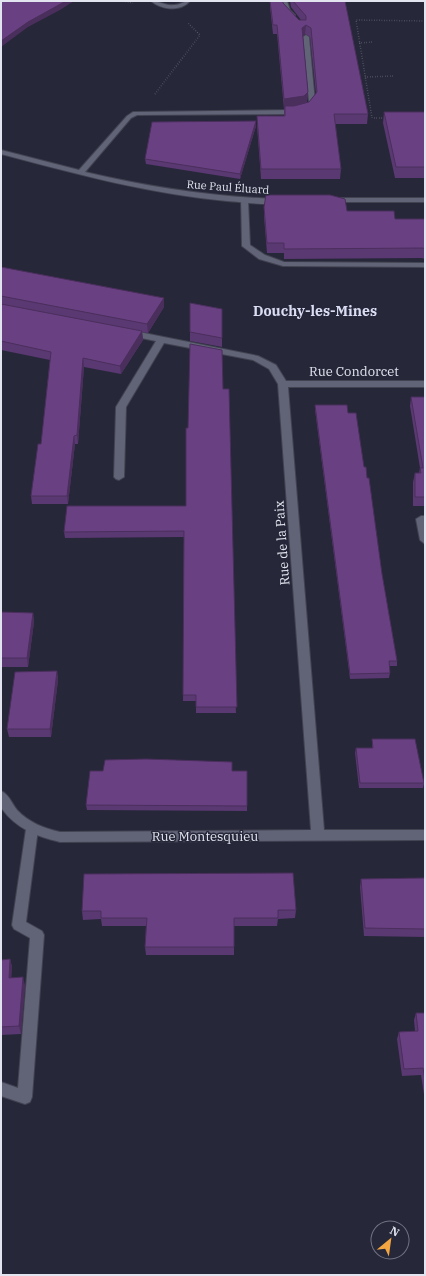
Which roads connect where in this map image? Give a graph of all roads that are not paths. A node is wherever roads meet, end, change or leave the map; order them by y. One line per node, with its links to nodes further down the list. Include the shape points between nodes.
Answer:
1 (154, 1): 2 (street, via 164,6 179,7)
2 (187, 1)
3 (284, 1): 4 (street, via 287,11)
4 (299, 23)
5 (306, 37): 7 (street, via 312,102 306,109 293,112 135,113)
6 (1, 152): 7 (street, Rue Paul Éluard)
7 (80, 173): 8 (street, Rue Paul Éluard, via 155,190)
8 (244, 200): 11 (street, Rue Paul Éluard); 12 (street, via 246,246 262,257 283,264)
9 (323, 200): 10 (street)
10 (425, 200)
11 (284, 201)
12 (425, 265)
13 (116, 330): 14 (street, Rue de la Paix)
14 (162, 339): 15 (street, Rue de la Paix, via 264,361 277,370); 17 (street, via 121,407)
15 (283, 384): 16 (street, Rue Condorcet); 22 (street, Rue de la Paix)
16 (425, 384)
17 (119, 477)
18 (425, 519): 19 (street, via 421,519)
19 (425, 540)
20 (1, 796): 21 (street, Rue Montesquieu, via 20,822)
21 (32, 829): 22 (street, Rue Montesquieu, via 60,837); 24 (street, via 19,924 37,935 25,1097)
22 (318, 835): 23 (street, Rue Montesquieu)
23 (425, 835)
24 (1, 1089)

